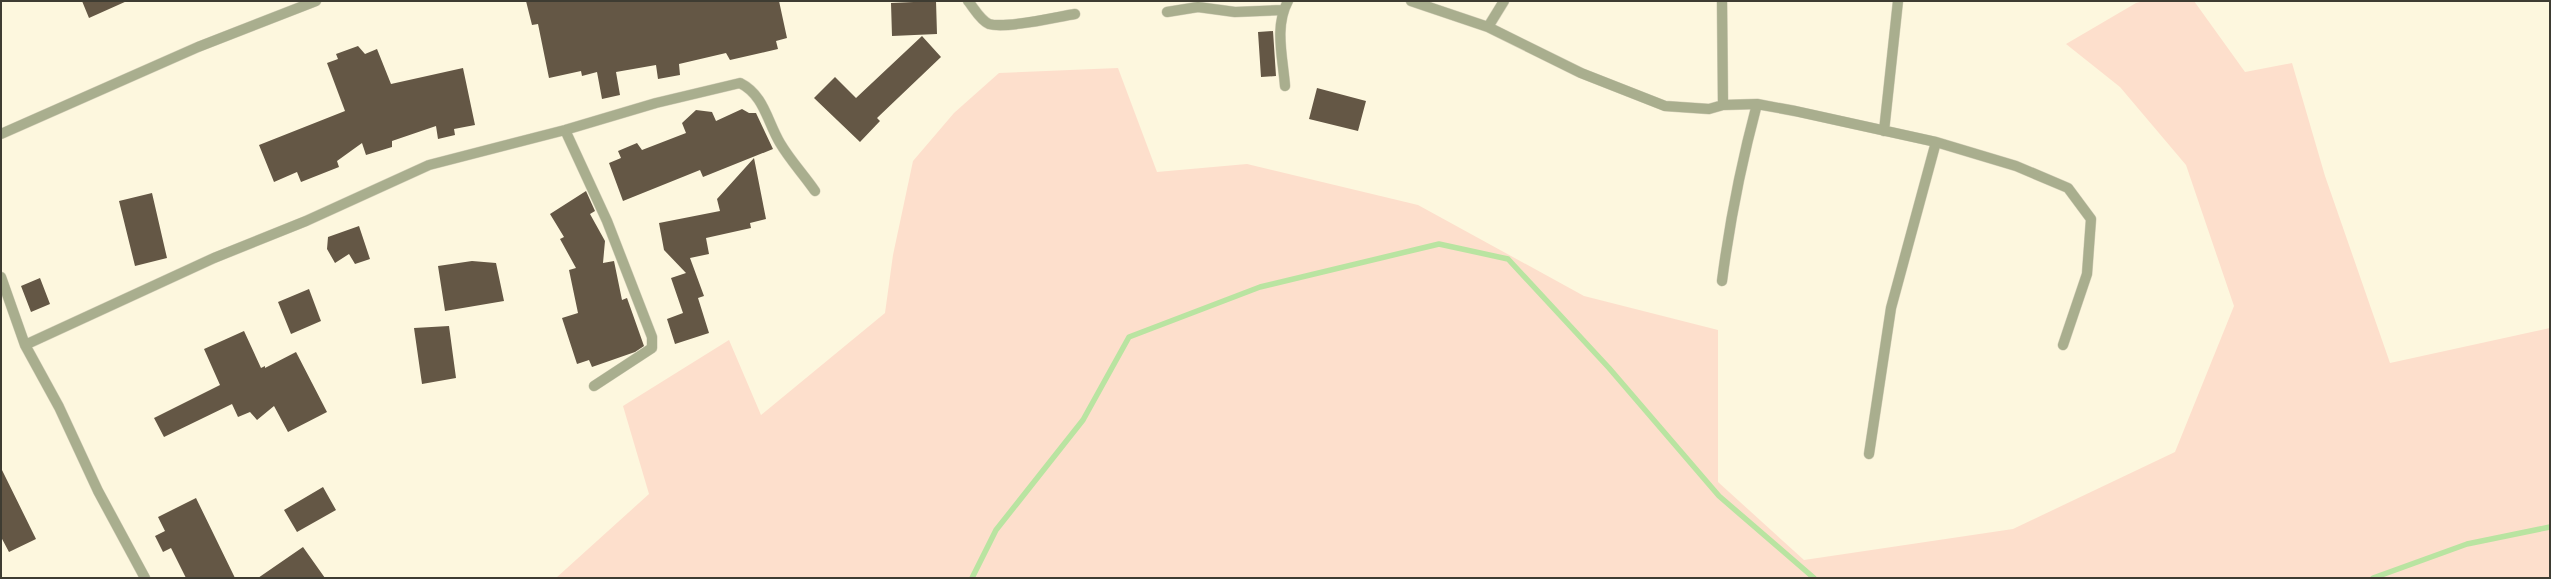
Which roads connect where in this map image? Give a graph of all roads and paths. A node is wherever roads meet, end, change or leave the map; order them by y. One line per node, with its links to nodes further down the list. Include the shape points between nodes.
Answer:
1 (316, 1): 17 (street, via 198,47)
2 (968, 1): 10 (street, via 982,20 989,24 1002,25)
3 (1288, 1): 8 (street)
4 (1411, 1): 11 (street)
5 (1504, 1): 11 (street)
6 (1722, 1): 14 (street)
7 (1898, 1): 16 (street)
8 (1283, 10): 9 (street, via 1234,12 1198,7); 12 (street, via 1280,31)
9 (1167, 12)
10 (1075, 14)
11 (1488, 27): 14 (street, via 1581,73 1665,106 1709,109)
12 (1285, 86)
13 (1758, 104): 14 (street); 16 (street); 21 (street, via 1742,159 1730,218)
14 (1723, 105)
15 (564, 130): 19 (street, via 656,103 740,83 752,89 780,143); 22 (street, via 429,165 306,221 181,273); 24 (street, via 607,221 652,337 652,348 643,356)
16 (1884, 131): 18 (street)
17 (1, 134)
18 (1936, 142): 23 (street, via 2016,166 2068,188 2090,219 2086,274); 25 (street, via 1891,308)
19 (815, 191)
20 (1, 278): 22 (street)
21 (1722, 280)
22 (25, 345): 26 (street)
23 (2063, 345)
24 (594, 386)
25 (1868, 454)
26 (145, 578)

